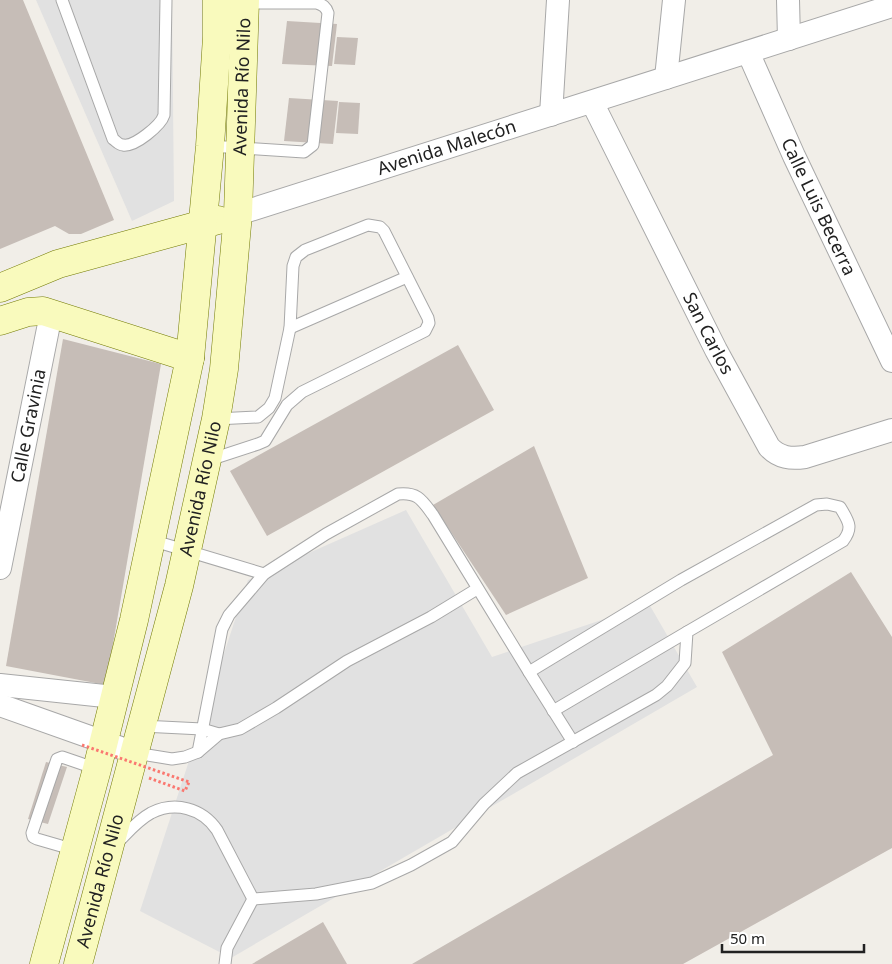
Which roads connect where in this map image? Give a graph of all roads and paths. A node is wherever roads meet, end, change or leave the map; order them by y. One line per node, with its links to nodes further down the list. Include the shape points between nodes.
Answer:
1 (62, 0): 2 (lane, via 113,139 126,145 140,140 163,119)
2 (166, 0)
3 (217, 0): 14 (main road, Avenida Río Nilo)
4 (558, 0): 13 (street)
5 (674, 0): 11 (street)
6 (790, 0): 9 (street)
7 (245, 2): 15 (main road, Avenida Río Nilo); 15 (lane, via 317,3 328,13 313,145 304,152)
8 (892, 6): 9 (street, Avenida Malecón)
9 (789, 39): 10 (street, Avenida Malecón)
10 (748, 52): 11 (street, Avenida Malecón); 24 (street, Calle Luis Becerra)
11 (666, 78): 12 (street, Avenida Malecón)
12 (592, 102): 13 (street, Avenida Malecón); 26 (street, San Carlos, via 716,350 769,447 776,454 805,457)
13 (551, 115): 16 (street, Avenida Malecón)
14 (210, 146): 15 (lane); 17 (main road, Avenida Río Nilo)
15 (239, 147): 16 (main road, Avenida Río Nilo)
16 (238, 214): 17 (main road, Avenida Malecón); 25 (main road, Avenida Río Nilo, via 224,368)
17 (202, 224): 19 (main road, Avenida Malecón, via 58,264); 23 (main road, Avenida Río Nilo)
18 (407, 277): 22 (lane); 22 (lane, via 384,231 374,226 368,225 305,250 296,257 293,266); 27 (lane, via 428,318 425,331 302,392 287,405 264,441)
19 (0, 288)
20 (51, 314): 21 (main road, via 28,312); 23 (main road); 30 (street, Calle Gravinia)
21 (0, 321)
22 (290, 328): 25 (lane, via 275,398 269,408 258,417)
23 (190, 358): 28 (main road, Avenida Río Nilo)
24 (892, 361)
25 (216, 419): 27 (main road, Avenida Río Nilo)
26 (892, 430)
27 (207, 460): 29 (main road, Avenida Río Nilo)
28 (151, 540): 29 (lane); 33 (main road, Avenida Río Nilo)
29 (187, 550): 31 (lane); 34 (main road, Avenida Río Nilo)
30 (0, 568)
31 (264, 574): 32 (lane, via 326,534 398,494 406,493 416,495 433,515); 42 (lane, via 228,615 222,629)
32 (477, 589): 36 (lane); 43 (lane, via 431,617 346,660 240,729)
33 (134, 620): 34 (main road); 38 (main road, Avenida Río Nilo)
34 (168, 628): 41 (main road, Avenida Río Nilo)
35 (687, 632): 36 (lane, via 843,541 849,533 849,525 840,507 816,504 681,580); 40 (lane); 44 (lane, via 685,663 666,686 656,695)
36 (529, 672): 40 (lane)
37 (0, 685): 38 (street)
38 (114, 697): 45 (main road, Avenida Río Nilo)
39 (0, 705): 45 (street)
40 (553, 711): 44 (lane)
41 (142, 726): 42 (lane); 47 (main road, Avenida Río Nilo)
42 (202, 729): 43 (lane); 46 (lane)
43 (219, 734): 46 (lane)
44 (572, 742): 52 (lane, via 517,773 484,804 452,842 411,865 372,883 316,894)
45 (92, 744): 47 (street); 47 (path, bridge, via 189,782 185,791); 48 (main road, Avenida Río Nilo)
46 (198, 752): 47 (lane, via 172,759)
47 (133, 762): 49 (main road, Avenida Río Nilo)
48 (97, 769): 50 (main road, Avenida Río Nilo); 50 (lane, via 57,758 32,833 37,840)
49 (108, 852): 51 (main road, Avenida Río Nilo); 52 (lane, via 150,813 168,808 193,809 211,821)
50 (72, 861): 51 (main road, via 71,884 81,892); 53 (main road, Avenida Río Nilo)
51 (99, 886): 54 (main road, Avenida Río Nilo)
52 (253, 899): 55 (lane, via 227,948)
53 (44, 964)
54 (78, 964)
55 (225, 964)

